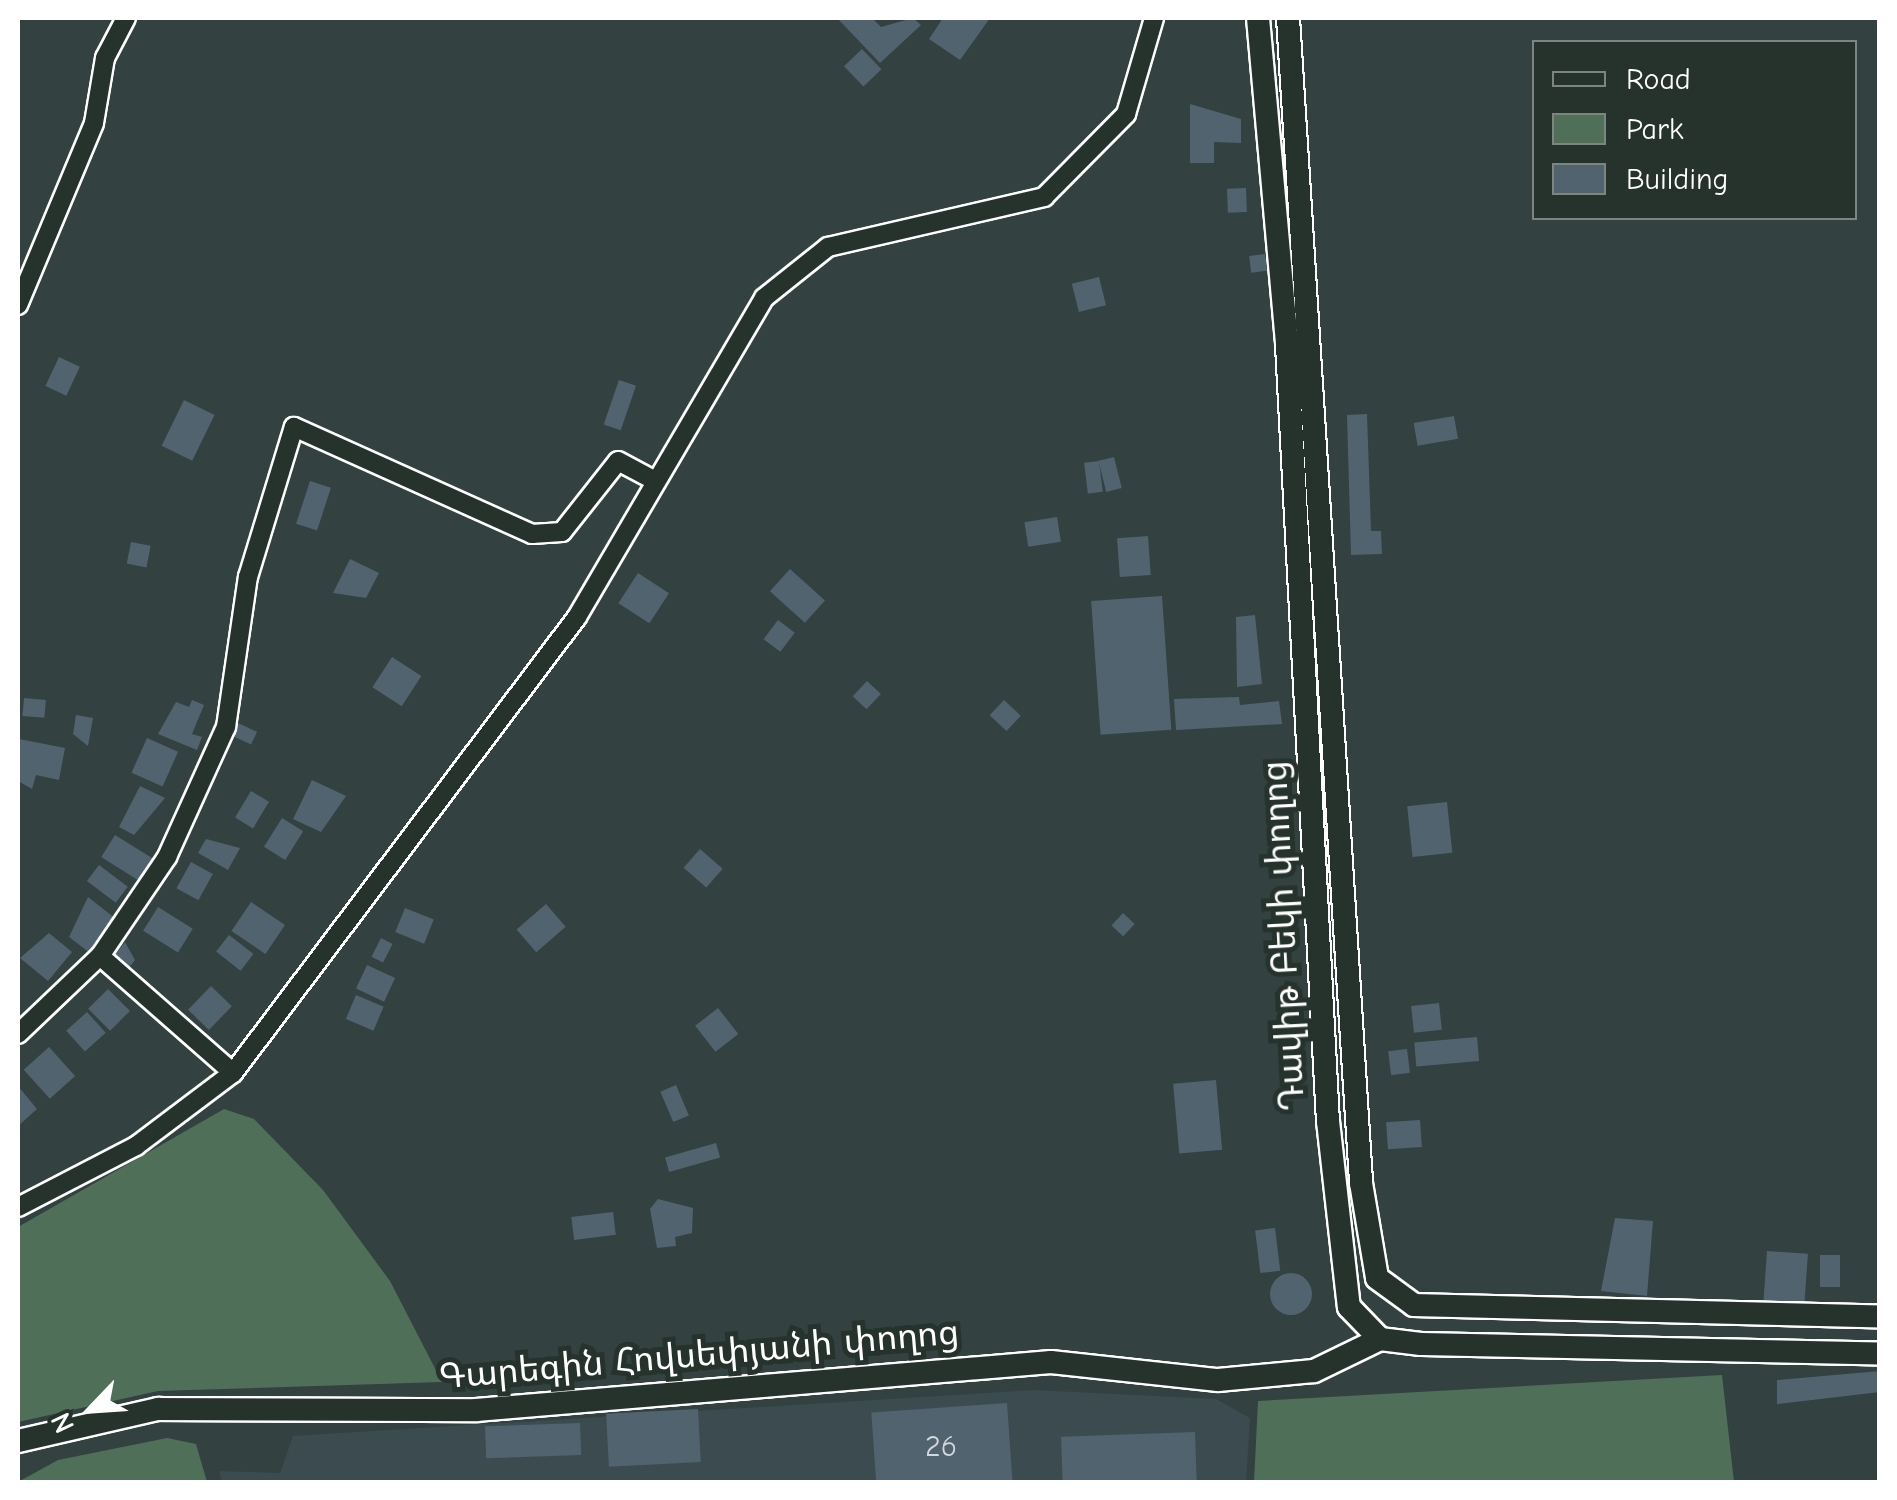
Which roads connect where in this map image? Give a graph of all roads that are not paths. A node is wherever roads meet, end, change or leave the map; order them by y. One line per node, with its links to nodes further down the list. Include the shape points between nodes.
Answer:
1 (126, 18): 5 (street, via 105,58 94,123)
2 (1154, 18): 6 (street, via 1126,114 1075,175 1044,197 828,247 764,298)
3 (1258, 18): 7 (main road, Դավիթ Բեկի փողոց)
4 (1288, 18): 8 (main road, Դավիթ Բեկի փողոց)
5 (18, 305)
6 (652, 479): 9 (street, via 618,461 562,532 532,534 294,427 248,577 226,727 168,857); 11 (street, via 577,616)
7 (1301, 602): 8 (main road); 15 (main road, Դավիթ Բեկի փողոց, via 1341,1272 1348,1307)
8 (1329, 602): 13 (main road, Դավիթ Բեկի փողոց, via 1361,1183 1377,1278)
9 (100, 956): 10 (street); 11 (street)
10 (18, 1034)
11 (233, 1073): 12 (street, via 136,1146)
12 (18, 1207)
13 (1400, 1299): 14 (main road); 15 (main road)
14 (1880, 1316)
15 (1380, 1338): 16 (main road); 17 (main road, Գարեգին Հովսեփյանի փողոց, via 1314,1371 1218,1380 1051,1362 440,1412 158,1409)
16 (1880, 1354)
17 (18, 1440)

